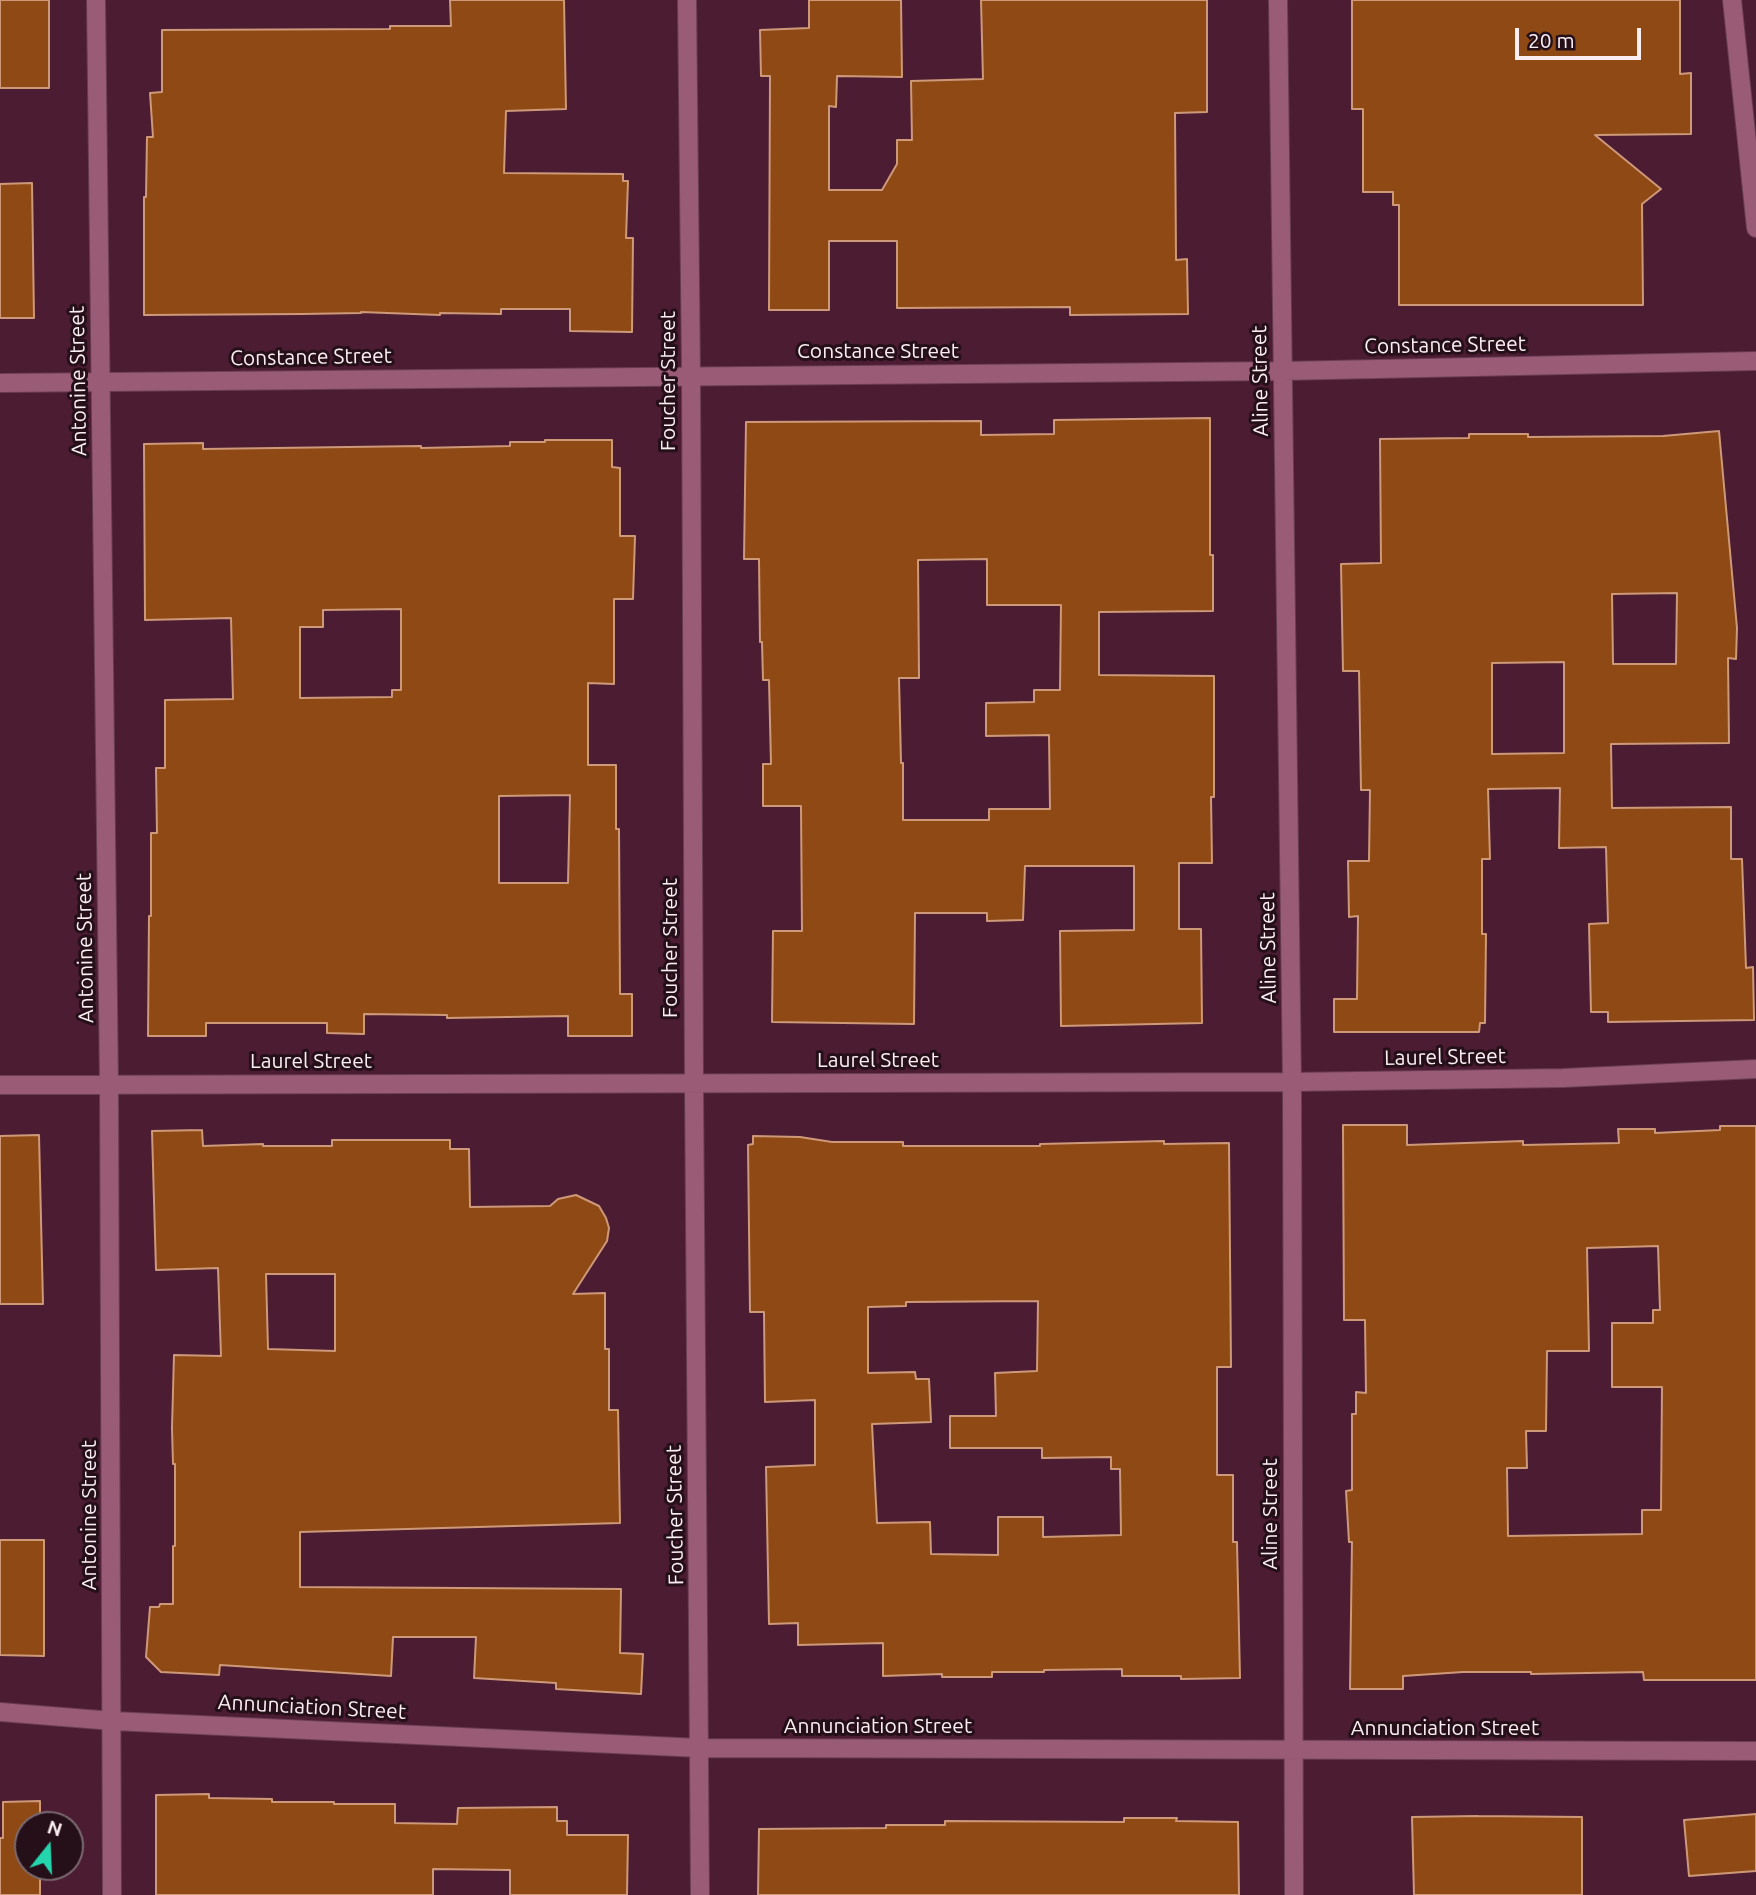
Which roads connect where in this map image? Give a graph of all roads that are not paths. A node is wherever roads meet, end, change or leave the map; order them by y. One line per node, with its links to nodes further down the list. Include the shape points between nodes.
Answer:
1 (96, 0): 9 (street, Antonine Street)
2 (687, 0): 8 (street, Foucher Street)
3 (1278, 0): 7 (street, Aline Street)
4 (1732, 0): 5 (street)
5 (1756, 228)
6 (1756, 361): 7 (street, Constance Street)
7 (1283, 371): 8 (street, Constance Street); 12 (street, Aline Street)
8 (691, 375): 9 (street, Constance Street); 15 (street, Foucher Street)
9 (101, 382): 10 (street, Constance Street); 14 (street, Antonine Street)
10 (0, 383)
11 (1756, 1069): 12 (street, Laurel Street, via 1563,1078)
12 (1292, 1082): 15 (street, Laurel Street); 19 (street, Aline Street)
13 (0, 1084): 14 (street, Laurel Street)
14 (110, 1084): 15 (street, Laurel Street); 17 (street, Antonine Street)
15 (694, 1084): 18 (street, Foucher Street)
16 (0, 1712): 17 (street, Annunciation Street)
17 (113, 1721): 18 (street, Annunciation Street); 21 (street, Antonine Street)
18 (700, 1748): 19 (street, Annunciation Street); 22 (street, Foucher Street)
19 (1293, 1751): 20 (street, Annunciation Street); 23 (street, Aline Street)
20 (1756, 1751)
21 (112, 1895)
22 (701, 1895)
23 (1294, 1895)

